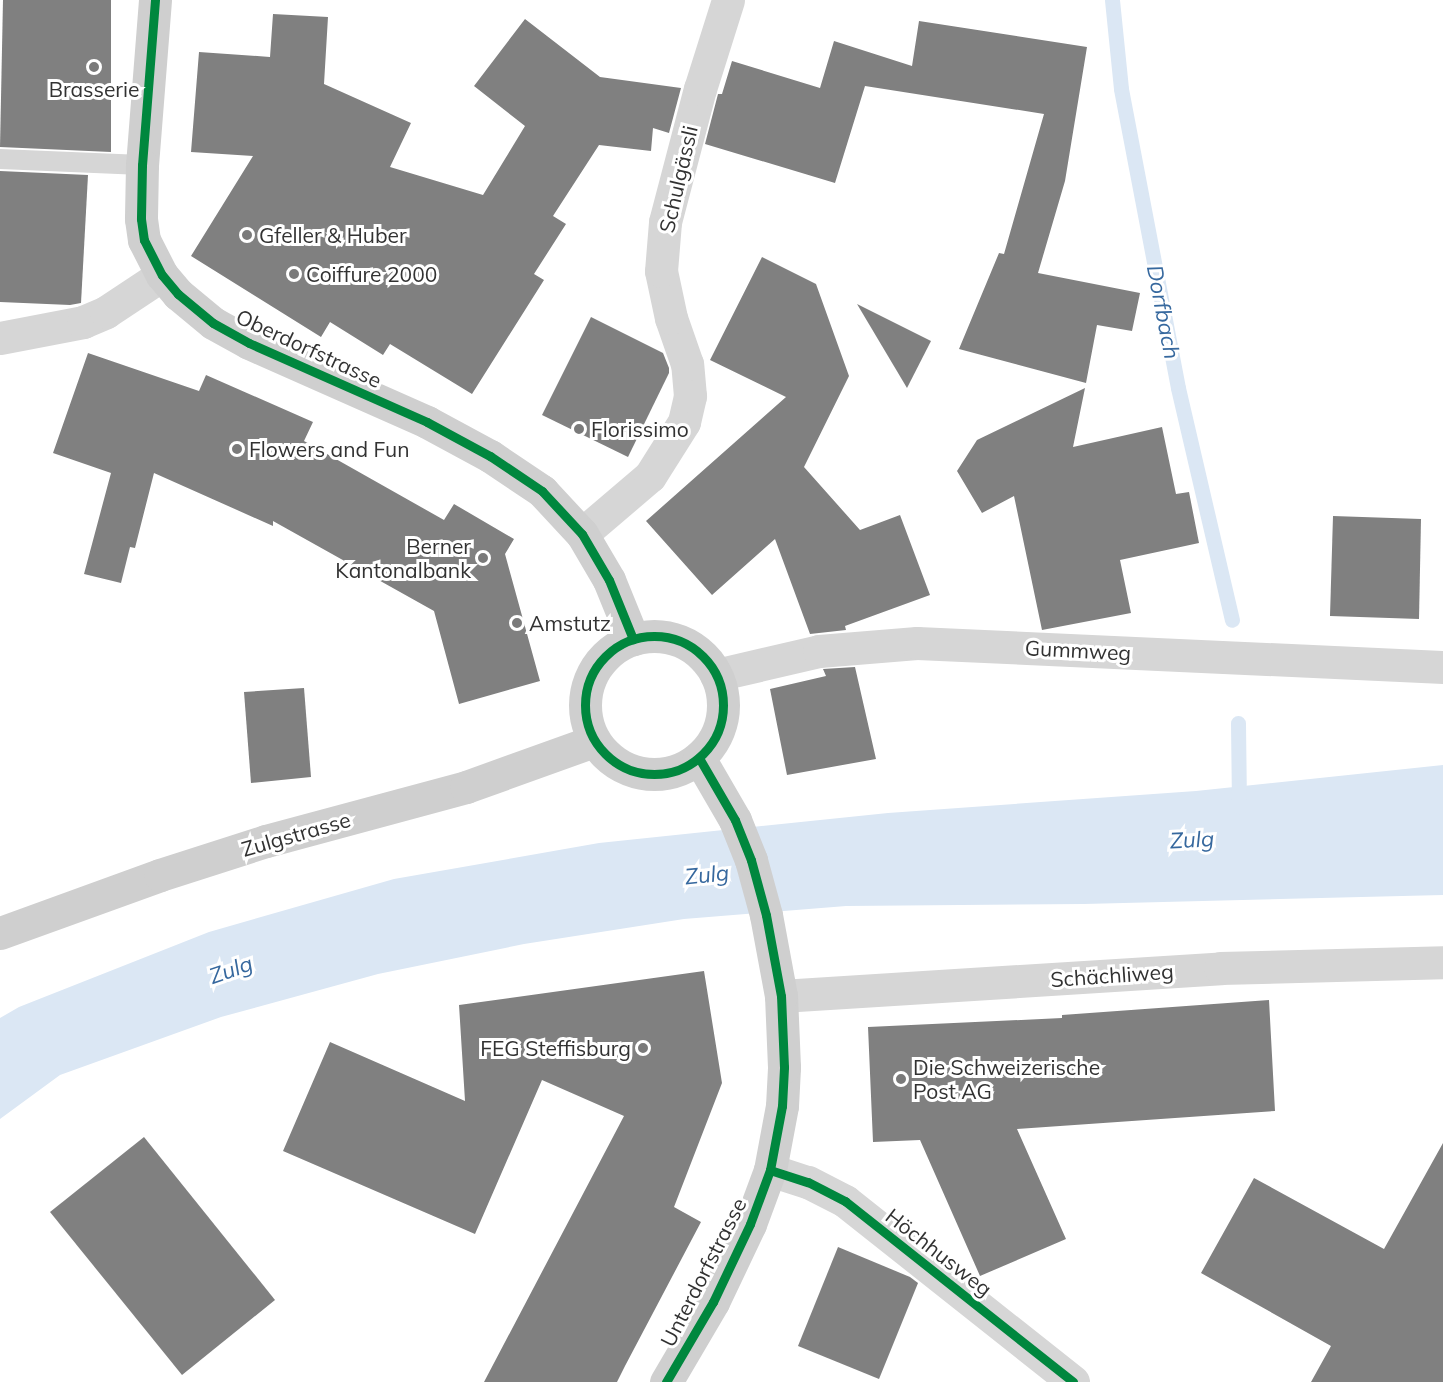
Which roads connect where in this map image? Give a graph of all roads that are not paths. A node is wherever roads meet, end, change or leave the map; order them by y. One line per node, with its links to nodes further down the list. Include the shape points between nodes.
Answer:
1 (155, 0): 4 (main road, Oberdorfstrasse)
2 (728, 0): 7 (street, Schulgässli, via 665,222 661,270 671,318 687,364 690,396 684,422 650,476)
3 (0, 159): 4 (lane)
4 (142, 165): 5 (main road, Oberdorfstrasse, via 144,240)
5 (162, 275): 6 (street, via 106,312 83,322); 7 (main road, Oberdorfstrasse, via 178,294 213,322 249,343 427,422 490,456 542,491)
6 (0, 338)
7 (582, 534): 8 (main road, Oberdorfstrasse, via 609,580)
8 (633, 639): 10 (main road, via 652,635 690,645); 11 (main road, via 617,646 592,672 584,707)
9 (1443, 667): 10 (street, Gummweg, via 917,643 819,651)
10 (716, 675): 12 (main road, via 723,692 724,710 712,744)
11 (594, 741): 12 (main road, via 619,765 651,775 669,773); 13 (main road, Zulgstrasse, via 466,787 181,868)
12 (699, 758): 15 (main road, Unterdorfstrasse, via 735,820 759,887)
13 (0, 933)
14 (1443, 962): 15 (street, Schächliweg, via 1220,968)
15 (781, 996): 16 (main road, Unterdorfstrasse, via 782,1106)
16 (770, 1170): 17 (main road, Unterdorfstrasse, via 728,1272); 18 (street, Höchhusweg, via 808,1182 845,1201)
17 (666, 1382)
18 (1073, 1382)

